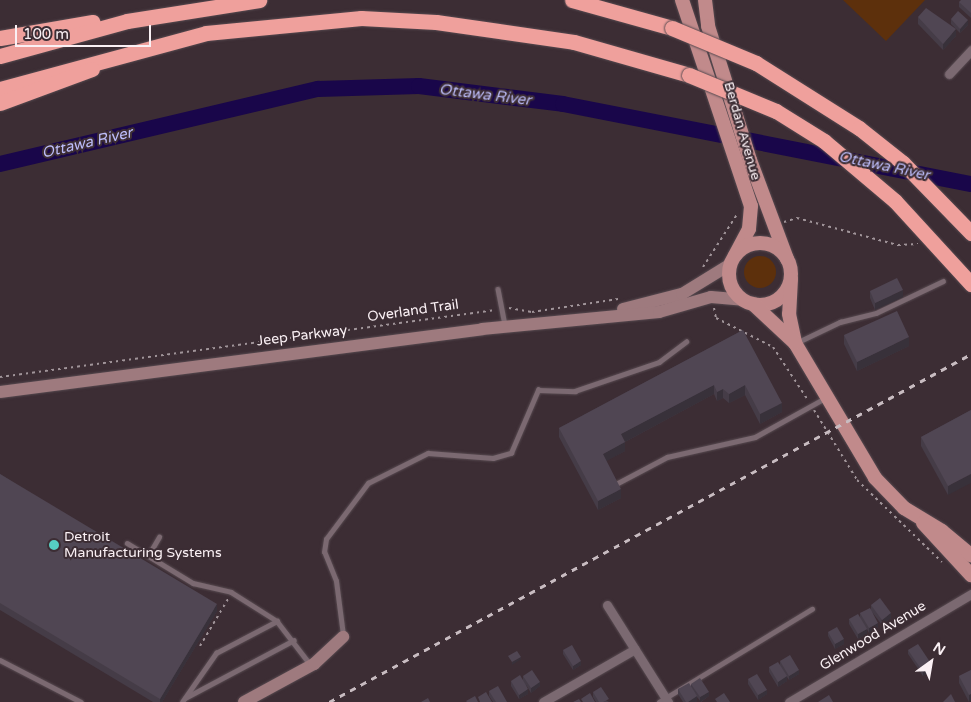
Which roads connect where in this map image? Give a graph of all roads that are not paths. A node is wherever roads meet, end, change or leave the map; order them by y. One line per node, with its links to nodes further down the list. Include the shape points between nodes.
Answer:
1 (259, 0): 5 (highway)
2 (572, 0): 13 (highway, bridge, via 672,28 756,63 858,128 903,163)
3 (682, 0): 15 (main road, Berdan Avenue, via 752,212)
4 (705, 0): 14 (main road, Berdan Avenue, via 708,26 750,160)
5 (127, 21): 6 (highway, via 62,24); 9 (highway)
6 (0, 38)
7 (145, 47): 11 (highway); 12 (highway); 18 (highway, bridge, via 266,25 362,18 436,22 574,42 689,75 776,111 824,141 895,201)
8 (971, 50): 10 (street)
9 (0, 56)
10 (949, 74)
11 (0, 89)
12 (0, 103)
13 (971, 233)
14 (787, 259): 15 (main road, via 762,243); 16 (main road)
15 (733, 260): 20 (main road, via 731,284); 21 (street, Jeep Parkway, via 682,294)
16 (790, 279): 20 (main road, via 781,297); 24 (main road, via 788,314)
17 (943, 281): 24 (lane, via 876,313 840,322)
18 (971, 284)
19 (498, 289): 22 (lane)
20 (748, 302): 21 (street, Jeep Parkway, via 711,297 659,312); 24 (main road)
21 (609, 314): 22 (street, Jeep Parkway)
22 (505, 326): 25 (street, Jeep Parkway)
23 (686, 342): 38 (lane, via 659,362 575,391 538,390 511,453 493,458 428,453 368,483 326,539 324,552 336,581)
24 (795, 344): 26 (main road)
25 (0, 392)
26 (826, 398): 27 (lane, via 755,436 667,457); 28 (main road, via 879,483)
27 (614, 485)
28 (922, 522): 31 (main road, via 942,531); 33 (main road)
29 (159, 537): 32 (lane)
30 (127, 544): 32 (lane)
31 (971, 555)
32 (148, 556): 37 (lane, via 202,587 231,592)
33 (971, 575)
34 (971, 594): 48 (street, Glenwood Avenue)
35 (607, 605): 40 (street)
36 (812, 609): 44 (lane)
37 (277, 621): 39 (lane); 43 (lane, via 216,653)
38 (343, 636): 42 (street)
39 (294, 640): 42 (lane); 43 (lane)
40 (635, 650): 44 (street); 47 (street)
41 (0, 660): 45 (lane)
42 (311, 665): 46 (street)
43 (183, 701)
44 (664, 701)
45 (80, 702)
46 (244, 702)
47 (542, 702)
48 (788, 702)

